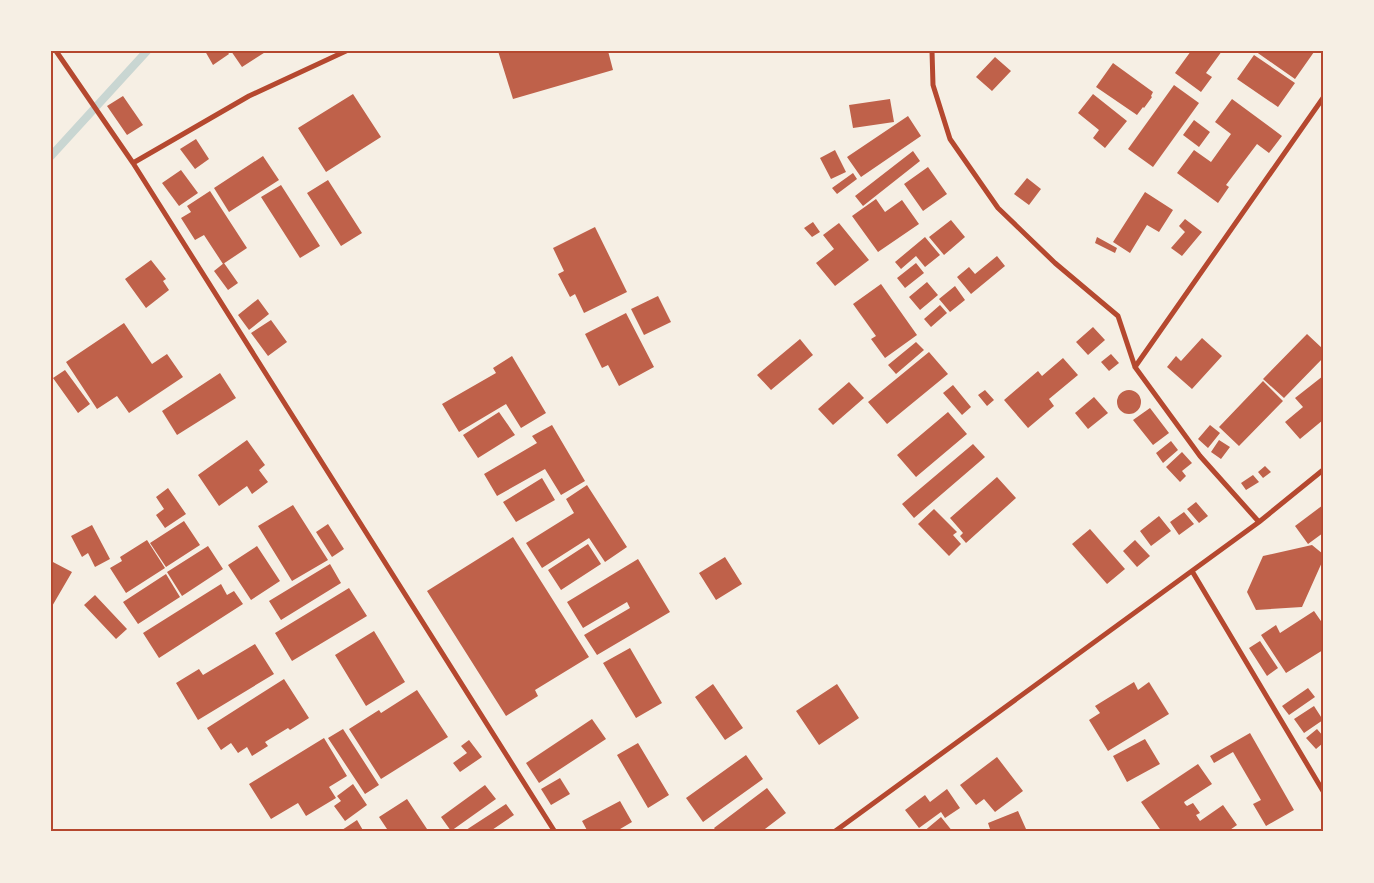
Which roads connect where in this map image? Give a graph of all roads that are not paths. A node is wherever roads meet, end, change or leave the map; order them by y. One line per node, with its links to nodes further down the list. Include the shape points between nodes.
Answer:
1 (56, 51): 5 (street)
2 (346, 51): 5 (street, via 249,96)
3 (932, 51): 6 (street, via 933,85 950,140 998,208 1055,263 1118,316)
4 (1323, 98): 6 (street)
5 (132, 163): 11 (street)
6 (1134, 366): 8 (street, via 1200,456)
7 (1323, 470): 8 (street)
8 (1259, 522): 9 (street)
9 (1192, 571): 10 (street); 12 (street)
10 (1323, 791)
11 (555, 832)
12 (834, 832)

